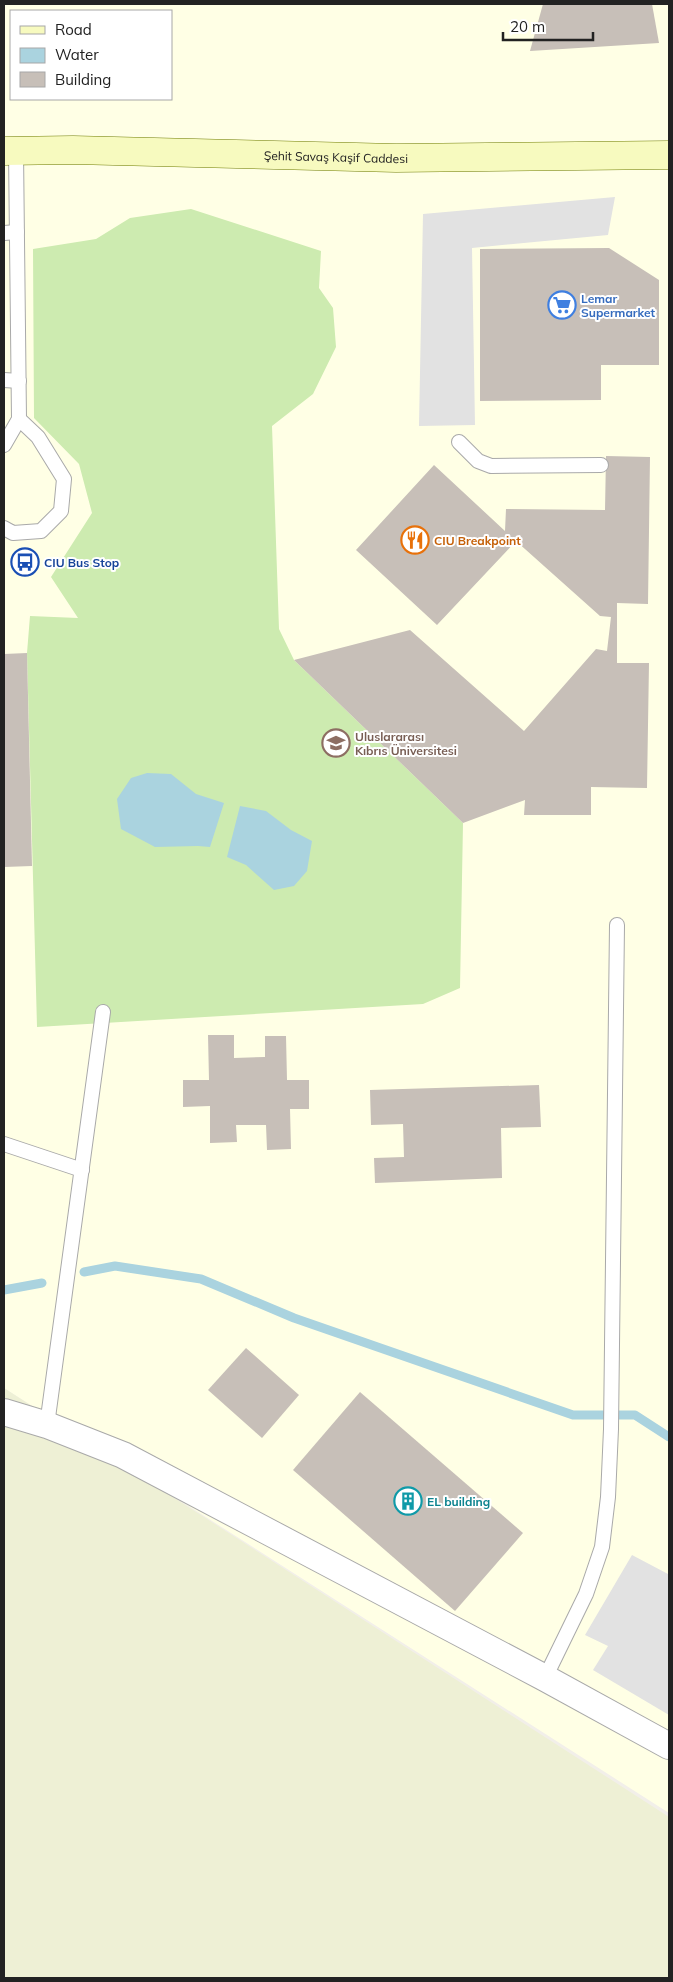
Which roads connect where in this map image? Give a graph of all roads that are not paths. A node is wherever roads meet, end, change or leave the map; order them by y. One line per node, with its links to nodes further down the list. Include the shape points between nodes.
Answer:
1 (10, 151): 2 (main road, Şehit Savaş Kaşif Caddesi, via 396,158); 3 (lane)
2 (669, 155)
3 (10, 232): 5 (lane)
4 (4, 380): 5 (lane)
5 (19, 381): 6 (lane)
6 (19, 420): 8 (lane); 10 (lane, via 38,437 64,479 61,511 41,531 13,534)
7 (459, 442): 9 (lane, via 478,461 491,466)
8 (4, 445)
9 (601, 465)
10 (4, 528)
11 (617, 925): 17 (lane, via 608,1497 602,1547 586,1594)
12 (103, 1012): 14 (lane)
13 (4, 1144): 14 (lane)
14 (82, 1170): 16 (lane)
15 (4, 1412): 16 (street)
16 (47, 1425): 17 (street, via 123,1455)
17 (545, 1678): 18 (street)
18 (669, 1746)

